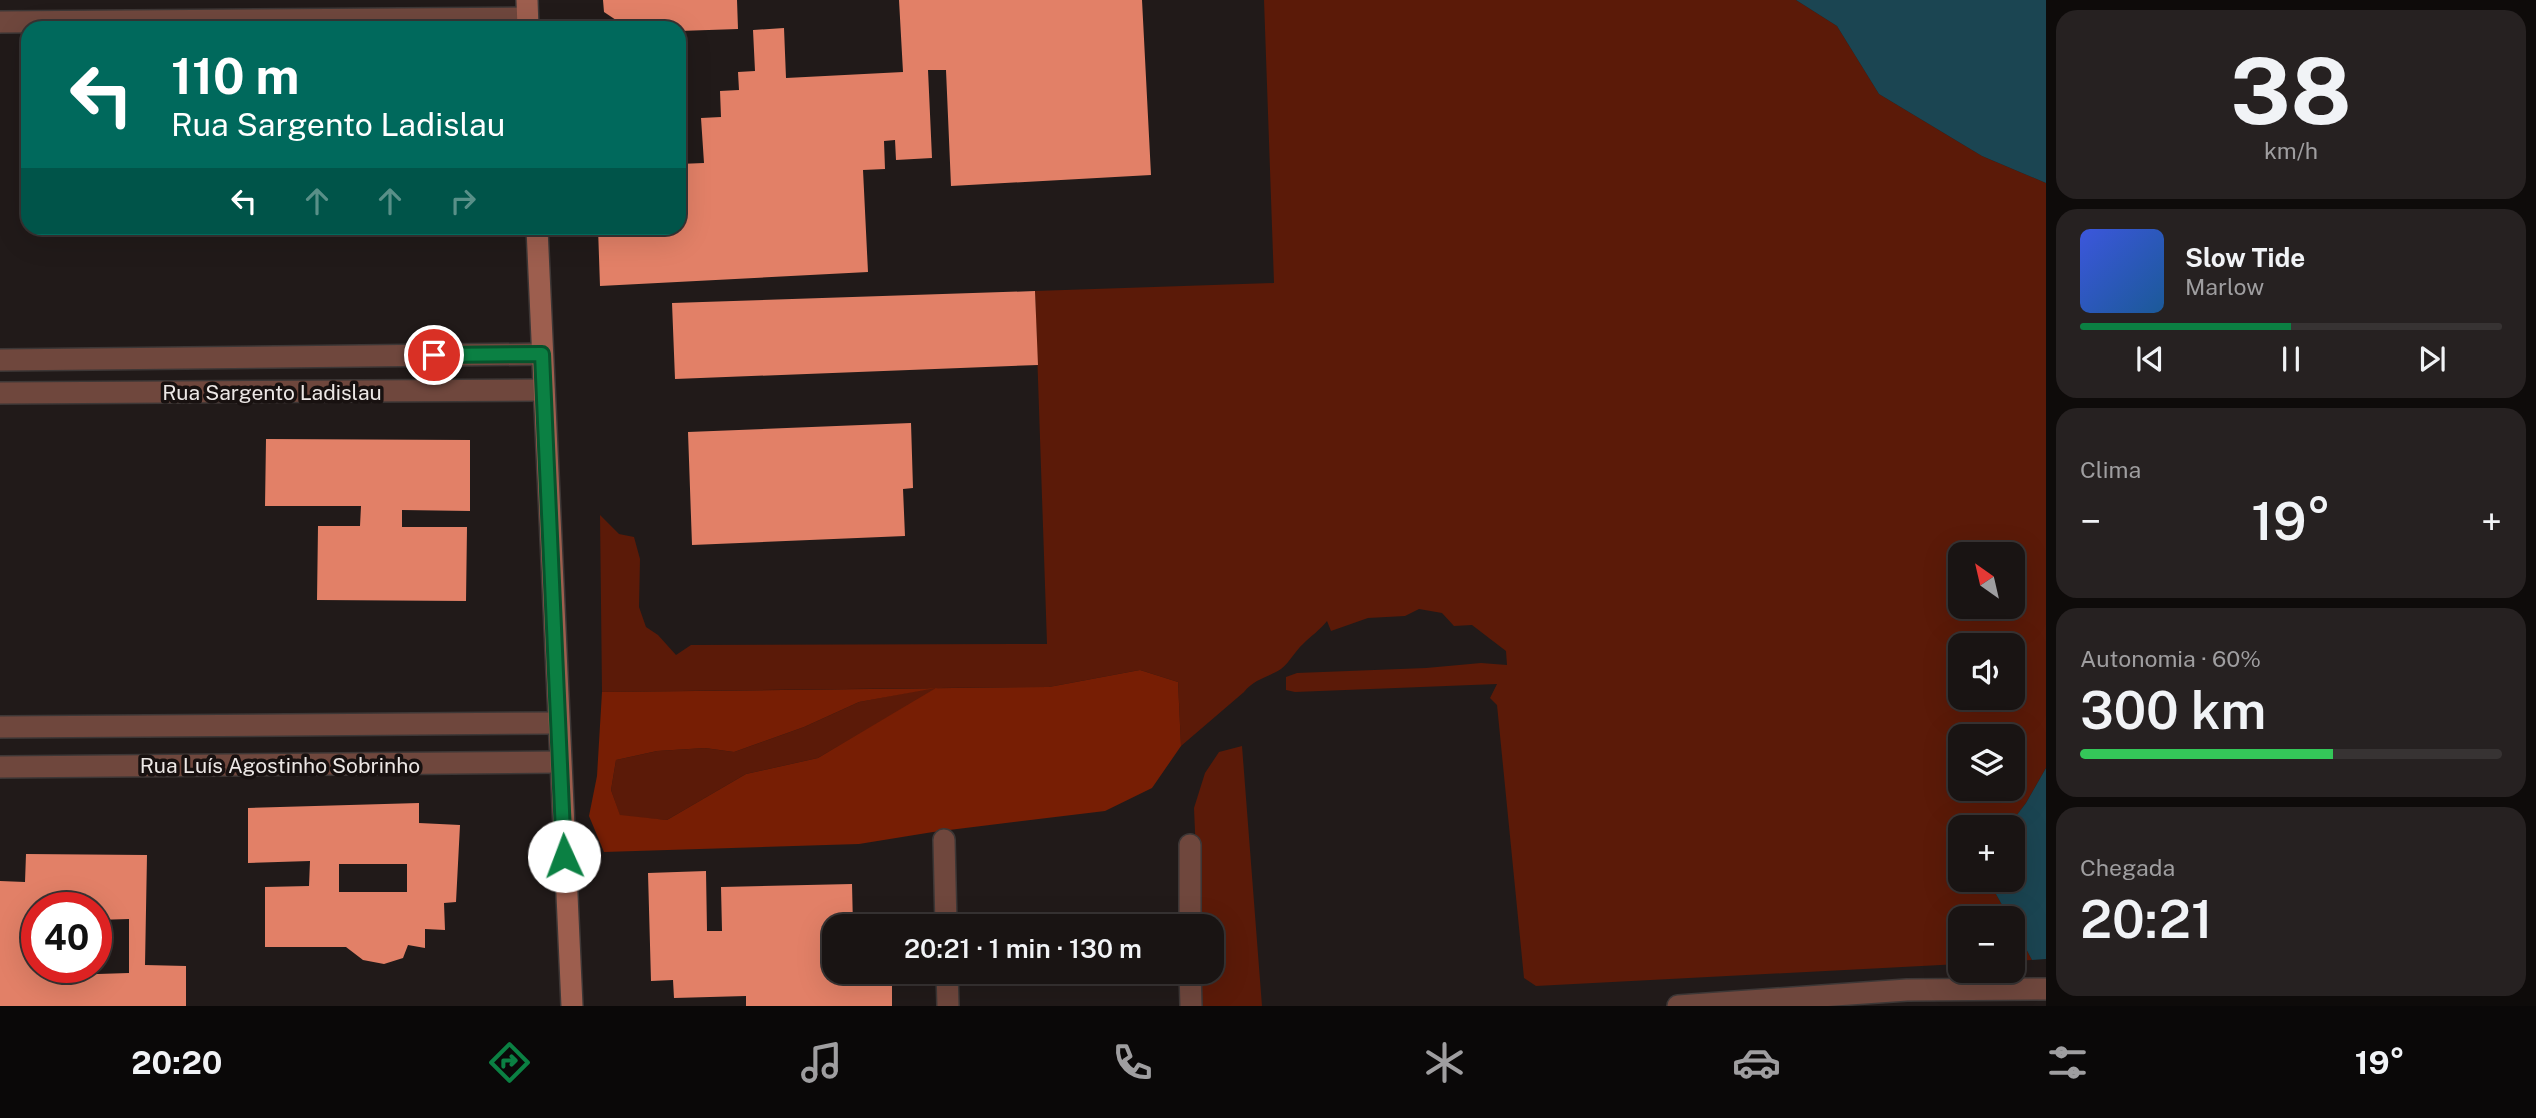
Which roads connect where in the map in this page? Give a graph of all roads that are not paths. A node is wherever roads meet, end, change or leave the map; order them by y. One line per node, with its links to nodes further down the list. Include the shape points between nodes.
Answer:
1 (527, 15): 2 (street)
2 (75, 21)
3 (0, 22): 4 (street)
4 (21, 22)
5 (537, 235): 6 (street)
6 (542, 354): 7 (street, Rua Sargento Ladislau); 8 (street)
7 (0, 360)
8 (544, 390): 9 (street, Rua Sargento Ladislau); 10 (street)
9 (0, 393)
10 (558, 723): 11 (street, Rua Luís Agostinho Sobrinho); 12 (street)
11 (0, 727)
12 (560, 762): 13 (street, Rua Luís Agostinho Sobrinho); 22 (street)
13 (0, 767)
14 (944, 840): 16 (street)
15 (1190, 845): 17 (street)
16 (946, 914)
17 (1190, 914)
18 (947, 984): 23 (street)
19 (1190, 984): 24 (street)
20 (2046, 989): 21 (street)
21 (1906, 998): 25 (street)
22 (572, 1006)
23 (948, 1006)
24 (1191, 1006)
25 (1678, 1006)

